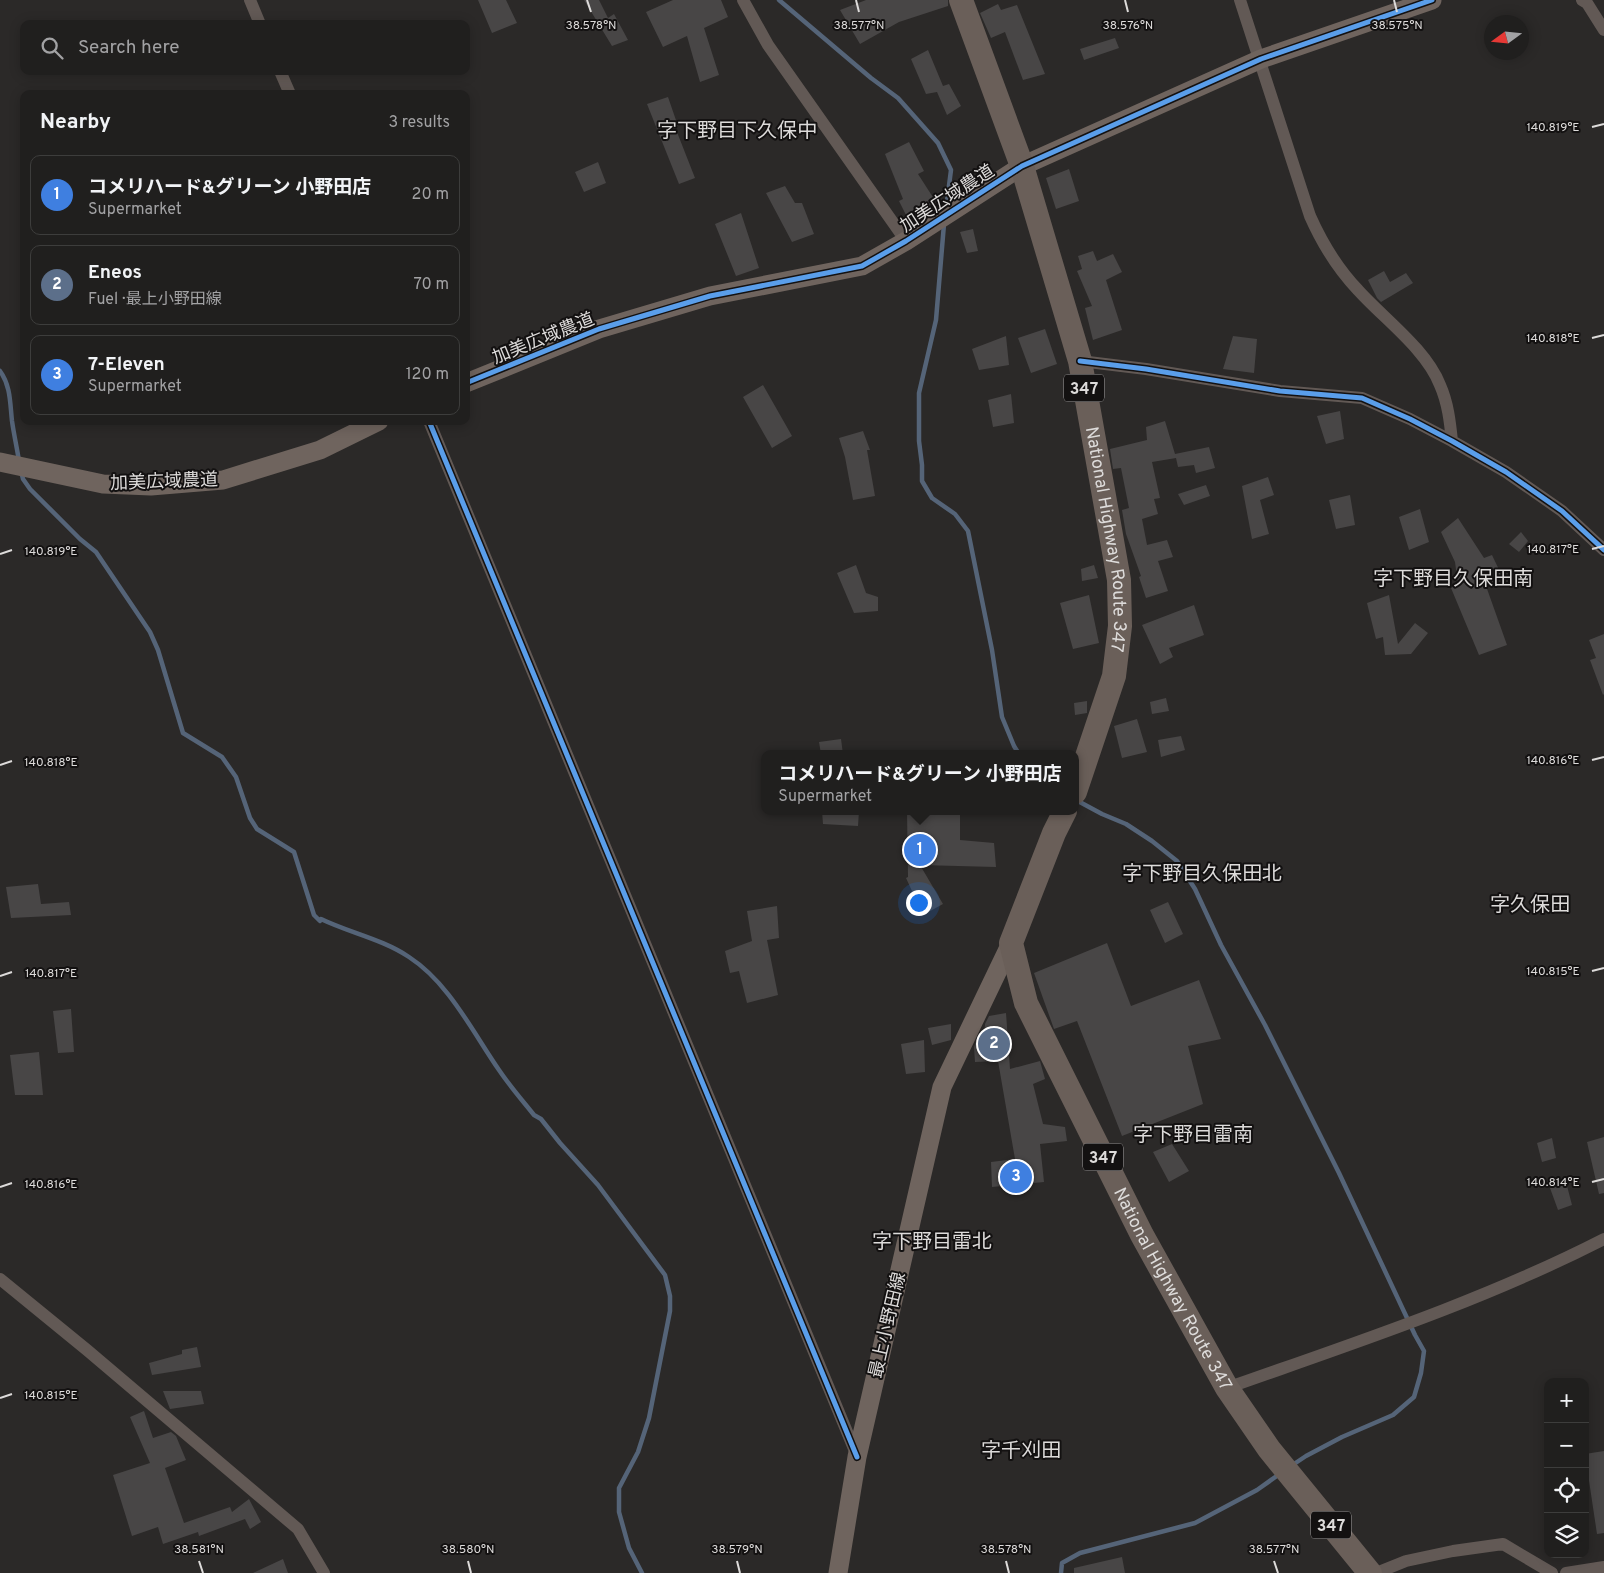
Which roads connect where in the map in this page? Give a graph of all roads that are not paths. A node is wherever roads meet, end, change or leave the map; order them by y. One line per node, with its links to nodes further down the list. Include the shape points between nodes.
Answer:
1 (250, 0): 7 (street)
2 (743, 0): 13 (street, via 768,45)
3 (961, 0): 12 (highway, National Highway Route 347 / 347)
4 (1240, 0): 9 (street)
5 (1432, 0): 9 (street, 加美広域農道)
6 (1582, 0): 8 (street)
7 (258, 20)
8 (1604, 30)
9 (1260, 59): 12 (street, 加美広域農道); 18 (street, via 1320,238 1357,289 1430,367 1448,409)
10 (282, 75): 11 (street)
11 (288, 90)
12 (1022, 166): 13 (street, 加美広域農道); 14 (highway, National Highway Route 347 / 347)
13 (906, 241): 15 (street, 加美広域農道, via 862,266 710,296 599,329)
14 (1080, 361): 18 (street, via 1280,390 1362,398); 21 (highway, National Highway Route 347 / 347, via 1119,580 1120,626 1114,676)
15 (470, 381)
16 (371, 425): 19 (street, 加美広域農道, via 320,450 223,480 151,486 103,484)
17 (431, 425): 27 (street)
18 (1452, 441): 20 (street, via 1506,472 1562,511)
19 (0, 462)
20 (1604, 550)
21 (1079, 783)
22 (1063, 815): 23 (highway)
23 (1011, 943): 26 (highway, National Highway Route 347 / 347, via 1026,1003 1142,1235); 27 (street, 最上小野田線, via 942,1087)
24 (1604, 1240): 26 (street, via 1420,1320)
25 (0, 1279): 29 (street, via 298,1529)
26 (1227, 1388): 31 (highway, National Highway Route 347 / 347, via 1286,1470)
27 (857, 1457): 30 (street, 最上小野田線)
28 (1604, 1567): 34 (street)
29 (324, 1573)
30 (838, 1573)
31 (1370, 1573)
32 (1376, 1573): 33 (street, via 1406,1561 1503,1544)
33 (1552, 1573)
34 (1566, 1573)

